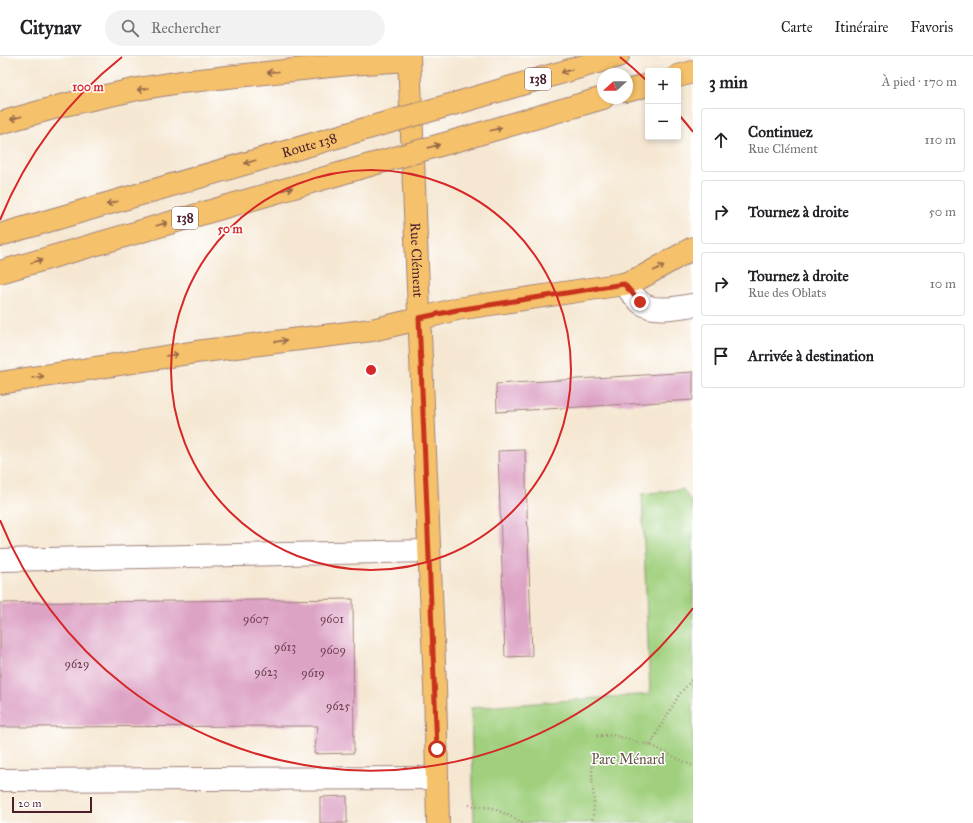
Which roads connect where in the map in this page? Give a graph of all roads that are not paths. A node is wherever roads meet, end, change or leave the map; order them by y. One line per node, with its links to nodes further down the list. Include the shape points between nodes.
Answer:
1 (618, 56): 9 (main road, Route 138 / 138, one-way to 9, bridge)
2 (409, 58): 8 (main road, one-way to 8, via 181,82 64,105); 14 (main road, Rue Clément)
3 (693, 72): 4 (main road)
4 (681, 75)
5 (645, 86): 6 (main road)
6 (633, 89)
7 (597, 100): 11 (main road, 138, one-way to 7, bridge)
8 (0, 123)
9 (0, 235)
10 (693, 248): 12 (main road, one-way to 10, via 642,277)
11 (0, 272)
12 (624, 284): 13 (street, via 640,302 649,307); 14 (main road)
13 (693, 305)
14 (419, 318): 15 (main road, one-way to 14, via 196,352 372,330); 16 (main road, Rue Clément)
15 (0, 384)
16 (429, 551): 17 (street); 18 (main road, Rue Clément)
17 (0, 560)
18 (438, 778): 19 (street); 20 (main road, Rue Clément)
19 (0, 780)
20 (438, 823)

